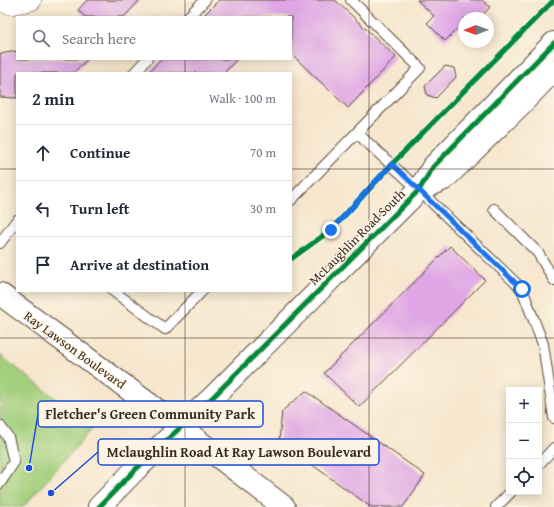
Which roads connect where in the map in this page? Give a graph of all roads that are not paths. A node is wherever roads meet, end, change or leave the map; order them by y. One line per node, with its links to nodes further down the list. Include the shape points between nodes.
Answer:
1 (31, 0): 4 (street, via 12,4)
2 (205, 0): 5 (lane)
3 (351, 0): 10 (lane, via 420,68)
4 (0, 1)
5 (189, 16)
6 (554, 43): 11 (street, McLaughlin Road South, via 433,166)
7 (146, 60): 9 (lane)
8 (554, 70): 11 (street, McLaughlin Road South, via 444,179)
9 (135, 72)
10 (357, 133): 11 (lane); 12 (lane)
11 (420, 190): 20 (lane, via 522,289 543,344); 22 (street, McLaughlin Road South)
12 (292, 199)
13 (494, 209): 16 (lane, via 538,253)
14 (16, 221): 15 (lane)
15 (0, 243)
16 (554, 280)
17 (114, 292): 18 (lane, via 165,329)
18 (201, 292)
19 (0, 294): 22 (street, Ray Lawson Boulevard)
20 (554, 418)
21 (0, 426): 25 (lane, via 8,437 14,462)
22 (180, 427): 27 (street, McLaughlin Road South); 28 (street, Ray Lawson Boulevard)
23 (554, 448): 24 (lane)
24 (542, 461)
25 (0, 483)
26 (508, 495): 29 (lane)
27 (99, 507)
28 (284, 507)
29 (496, 507)

